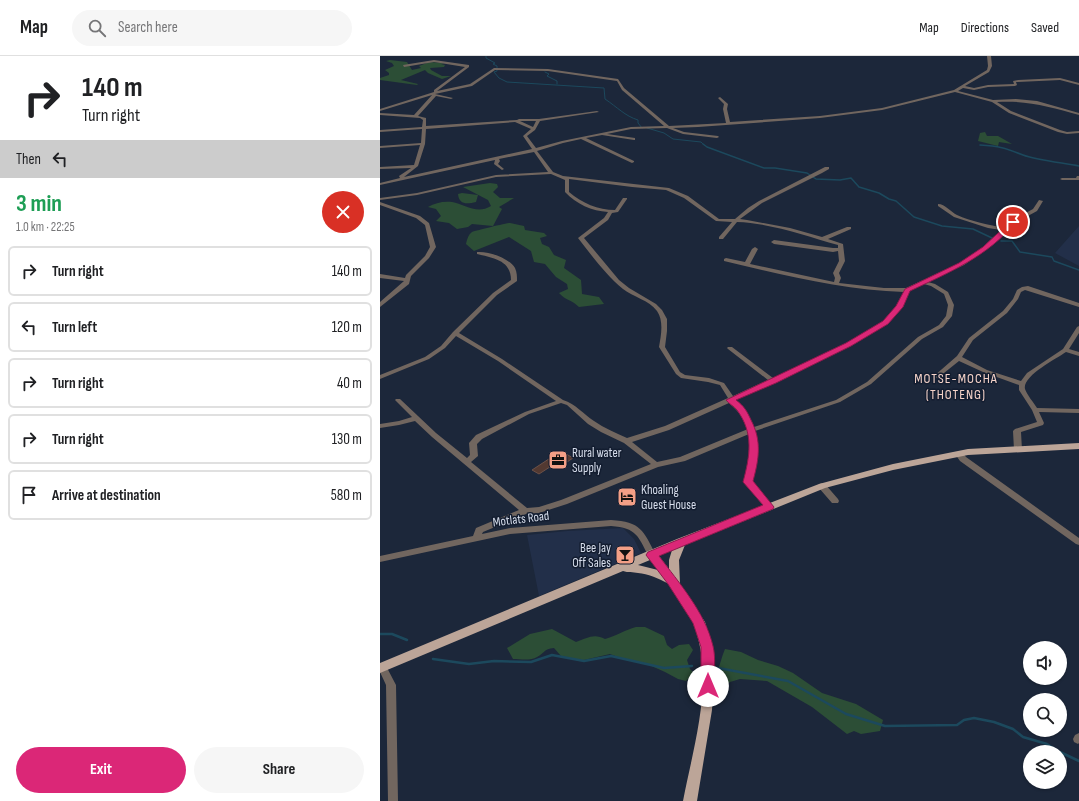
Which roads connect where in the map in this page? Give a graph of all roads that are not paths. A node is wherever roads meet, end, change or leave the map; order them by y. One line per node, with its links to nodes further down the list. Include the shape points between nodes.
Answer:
1 (989, 56): 4 (street, via 988,71)
2 (404, 66): 6 (street, via 434,61 468,66)
3 (1079, 84): 4 (street, via 1060,79 1018,81 1014,82 1015,85)
4 (962, 87): 5 (street)
5 (955, 91): 10 (street); 18 (street, via 862,112)
6 (430, 94): 7 (street); 11 (street); 20 (street, via 471,85 494,68 543,69 611,78 618,80 623,89)
7 (435, 95): 8 (street); 15 (street)
8 (451, 98)
9 (720, 98): 18 (street, via 726,104)
10 (993, 101): 14 (street, via 1036,101); 23 (street, via 1010,112 1059,131)
11 (380, 110)
12 (597, 112): 16 (street)
13 (380, 114): 15 (street)
14 (1079, 114)
15 (416, 116): 19 (street, via 424,118)
16 (539, 120): 17 (street); 21 (street)
17 (516, 121): 19 (street); 21 (street)
18 (728, 124): 20 (street)
19 (425, 127): 22 (street); 28 (street)
20 (666, 127): 24 (street, via 641,127); 25 (street)
21 (534, 129): 30 (street, via 525,136)
22 (380, 131)
23 (1077, 131)
24 (602, 134): 26 (street); 27 (street, via 609,137)
25 (717, 137)
26 (582, 138): 30 (street); 32 (street)
27 (634, 138)
28 (423, 144): 29 (street); 33 (street)
29 (380, 147)
30 (534, 150): 31 (street); 37 (street)
31 (497, 159): 36 (street, via 496,164); 40 (street)
32 (632, 162)
33 (416, 166): 34 (street); 40 (street, via 404,174 401,177)
34 (380, 168)
35 (826, 168): 49 (street, via 764,200)
36 (502, 169)
37 (551, 173): 38 (street); 43 (street, via 496,176 417,194)
38 (565, 177): 48 (street, via 567,192 573,198 587,206); 49 (street, via 667,189 686,197 718,220)
39 (1079, 177): 41 (street)
40 (403, 179): 42 (street)
41 (1062, 179)
42 (380, 184)
43 (380, 199)
44 (625, 199): 48 (street, via 616,211)
45 (1041, 202): 51 (street, via 1035,210)
46 (380, 203): 61 (street, via 418,217 427,224 433,247 408,276)
47 (940, 205): 51 (street, via 956,216)
48 (611, 211): 77 (street, via 606,219 581,238 617,280 655,305 665,323 662,347 678,374 682,377 722,384)
49 (735, 219): 52 (street); 53 (street)
50 (849, 228): 53 (street)
51 (1004, 229): 63 (street, via 985,248 962,264)
52 (721, 238)
53 (823, 239): 56 (street, via 840,244)
54 (774, 242): 56 (street)
55 (756, 249): 59 (street)
56 (840, 249): 62 (street, via 842,261 836,273)
57 (479, 253): 68 (street, via 510,265 514,269 514,281 495,294)
58 (726, 260): 59 (street)
59 (747, 264): 62 (street, via 774,272)
60 (380, 276): 61 (street)
61 (408, 280): 65 (street)
62 (836, 283): 64 (street, via 881,291)
63 (925, 283): 64 (street); 84 (street, via 946,293 950,301 949,316 941,326 920,338 869,383 838,401)
64 (907, 290): 75 (street, via 900,307 885,323 849,345)
65 (380, 304)
66 (1079, 305): 72 (street, via 1024,288 992,324 971,340)
67 (1079, 328): 70 (street)
68 (455, 333): 74 (street, via 443,347 427,358); 79 (street)
69 (730, 348): 75 (street)
70 (1065, 350): 71 (street); 76 (street, via 1030,374)
71 (1079, 354)
72 (958, 358): 73 (street); 76 (street)
73 (937, 376)
74 (380, 377)
75 (773, 381): 77 (street)
76 (1022, 384): 80 (street, via 1022,390)
77 (731, 399): 84 (street, via 740,408); 85 (street, via 667,428)
78 (398, 400): 82 (street)
79 (560, 401): 85 (street, via 597,426); 89 (street, via 527,413 479,437 474,443 474,456)
80 (1035, 410): 81 (street); 87 (street, via 1041,423 1017,431)
81 (1079, 411)
82 (417, 418): 83 (street, via 399,424); 89 (street, via 434,435)
83 (380, 426)
84 (752, 430): 90 (street, via 682,459); 93 (street, via 755,446 748,482)
85 (628, 441): 90 (street)
86 (1079, 446): 87 (main road)
87 (1018, 450): 88 (main road)
88 (959, 454): 91 (main road, via 893,466); 97 (street)
89 (468, 461): 94 (street)
90 (656, 465): 94 (street, via 564,502 539,510)
91 (822, 486): 92 (street); 93 (main road)
92 (835, 501)
93 (769, 507): 96 (main road)
94 (525, 511): 95 (street, via 479,530)
95 (477, 537): 98 (street, Motlats Road, via 510,531 624,523 640,533); 99 (street, Motlats Road)
96 (681, 542): 98 (main road); 101 (main road, via 674,560)
97 (1079, 542)
98 (652, 555): 100 (main road); 101 (main road)
99 (380, 559)
100 (618, 568): 101 (main road, via 652,571); 102 (main road)
101 (673, 583): 104 (main road, via 698,622 707,647 708,699)
102 (381, 667): 103 (street, via 391,685)
103 (393, 801)
104 (690, 801)

